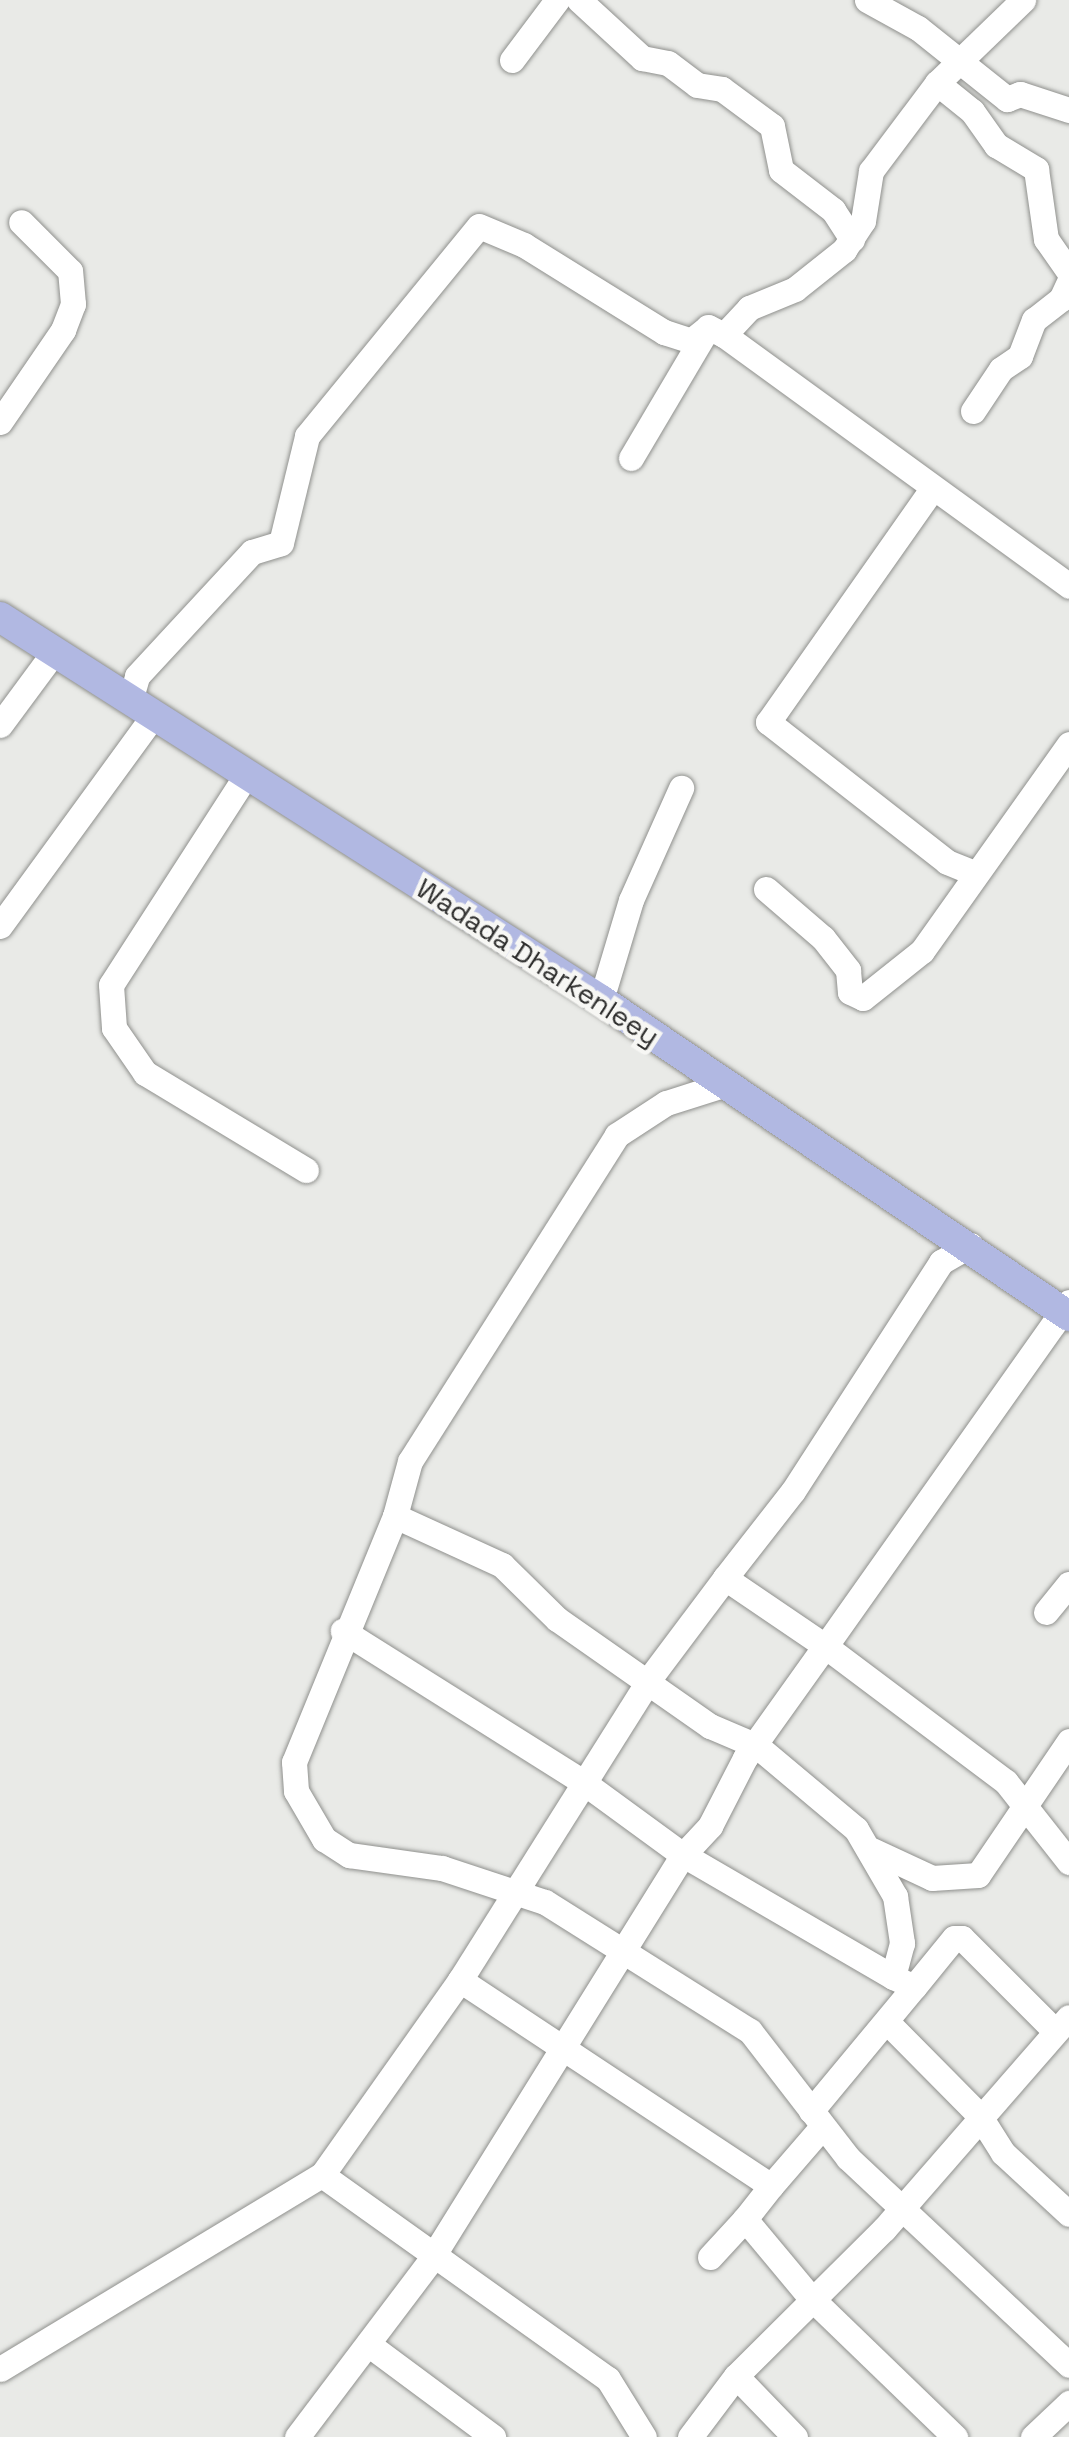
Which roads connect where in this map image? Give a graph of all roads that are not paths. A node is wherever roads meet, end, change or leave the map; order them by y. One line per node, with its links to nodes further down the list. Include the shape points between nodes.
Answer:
1 (558, 0): 5 (street)
2 (578, 0): 10 (street, via 642,58 668,63 697,85 722,89 772,126 781,170 833,210)
3 (867, 0): 6 (street, via 918,28)
4 (1023, 0): 6 (street)
5 (512, 60)
6 (960, 66): 7 (street); 8 (street, via 1007,100 1020,94)
7 (937, 84): 10 (street, via 871,171 863,221); 11 (street, via 972,111 996,145 1036,169 1046,240)
8 (1069, 110)
9 (21, 222): 15 (street, via 70,272 72,304 63,330)
10 (852, 238): 13 (street, via 820,273)
11 (1069, 272)
12 (1069, 282): 14 (street, via 1061,300 1034,320 1020,356 1001,369)
13 (716, 331): 16 (street); 17 (street); 21 (street, via 691,341 664,332 524,246 479,226 306,436 281,543 252,552 137,676)
14 (974, 411)
15 (0, 422)
16 (631, 458)
17 (932, 489): 18 (street); 26 (street, via 768,722 946,862)
18 (1069, 586)
19 (0, 617): 20 (main road, Wadada Dharkenleey)
20 (54, 652): 21 (main road, Wadada Dharkenleey); 22 (street)
21 (142, 709): 24 (main road, Wadada Dharkenleey); 28 (street)
22 (0, 725)
23 (1069, 744): 26 (street)
24 (246, 777): 29 (main road, Wadada Dharkenleey); 31 (street, via 111,985 114,1028 144,1074)
25 (682, 788): 29 (street, via 631,900)
26 (974, 874): 27 (street, via 922,951 863,998 850,992 848,970 823,938)
27 (766, 890)
28 (0, 926)
29 (600, 1000): 30 (main road, Wadada Dharkenleey)
30 (726, 1084): 32 (main road, Wadada Dharkenleey); 34 (street, via 666,1102 618,1135 410,1461)
31 (306, 1170)
32 (970, 1245): 33 (main road, Wadada Dharkenleey); 35 (street, via 941,1262 918,1293 793,1492)
33 (1066, 1309): 39 (street)
34 (395, 1516): 38 (street); 40 (street, via 502,1565 557,1619)
35 (724, 1578): 39 (street); 40 (street)
36 (1069, 1584): 37 (street)
37 (1046, 1612)
38 (344, 1631): 43 (street); 48 (street, via 294,1762 296,1791 309,1821 349,1854 442,1868)
39 (825, 1646): 42 (street); 44 (street, via 1006,1782)
40 (650, 1678): 42 (street, via 710,1726); 43 (street)
41 (1069, 1741): 44 (street)
42 (756, 1746): 45 (street); 46 (street, via 710,1826)
43 (583, 1782): 46 (street); 48 (street)
44 (1024, 1811): 45 (street, via 978,1875 967,1879 932,1878); 47 (street)
45 (872, 1850): 51 (street, via 895,1896)
46 (683, 1855): 49 (street); 51 (street)
47 (1069, 1862)
48 (513, 1892): 49 (street, via 545,1902); 50 (street)
49 (625, 1952): 54 (street); 56 (street, via 750,2031)
50 (460, 1980): 54 (street); 57 (street)
51 (903, 1982): 52 (street); 53 (street, via 962,1938)
52 (889, 2024): 55 (street); 56 (street)
53 (1062, 2029): 55 (street)
54 (565, 2053): 58 (street); 62 (street)
55 (979, 2115): 59 (street); 60 (street, via 1003,2154)
56 (816, 2119): 58 (street); 59 (street)
57 (322, 2175): 62 (street); 67 (street)
58 (772, 2186): 61 (street)
59 (902, 2206): 64 (street); 66 (street)
60 (1069, 2214)
61 (745, 2219): 63 (street); 64 (street)
62 (436, 2252): 65 (street); 72 (street, via 608,2379)
63 (710, 2256)
64 (810, 2297): 68 (street); 75 (street)
65 (368, 2344): 70 (street); 71 (street)
66 (1069, 2366)
67 (0, 2368)
68 (736, 2376): 73 (street); 74 (street)
69 (1069, 2403): 76 (street)
70 (488, 2435)
71 (297, 2437)
72 (644, 2437)
73 (690, 2437)
74 (794, 2437)
75 (955, 2437)
76 (1034, 2437)

